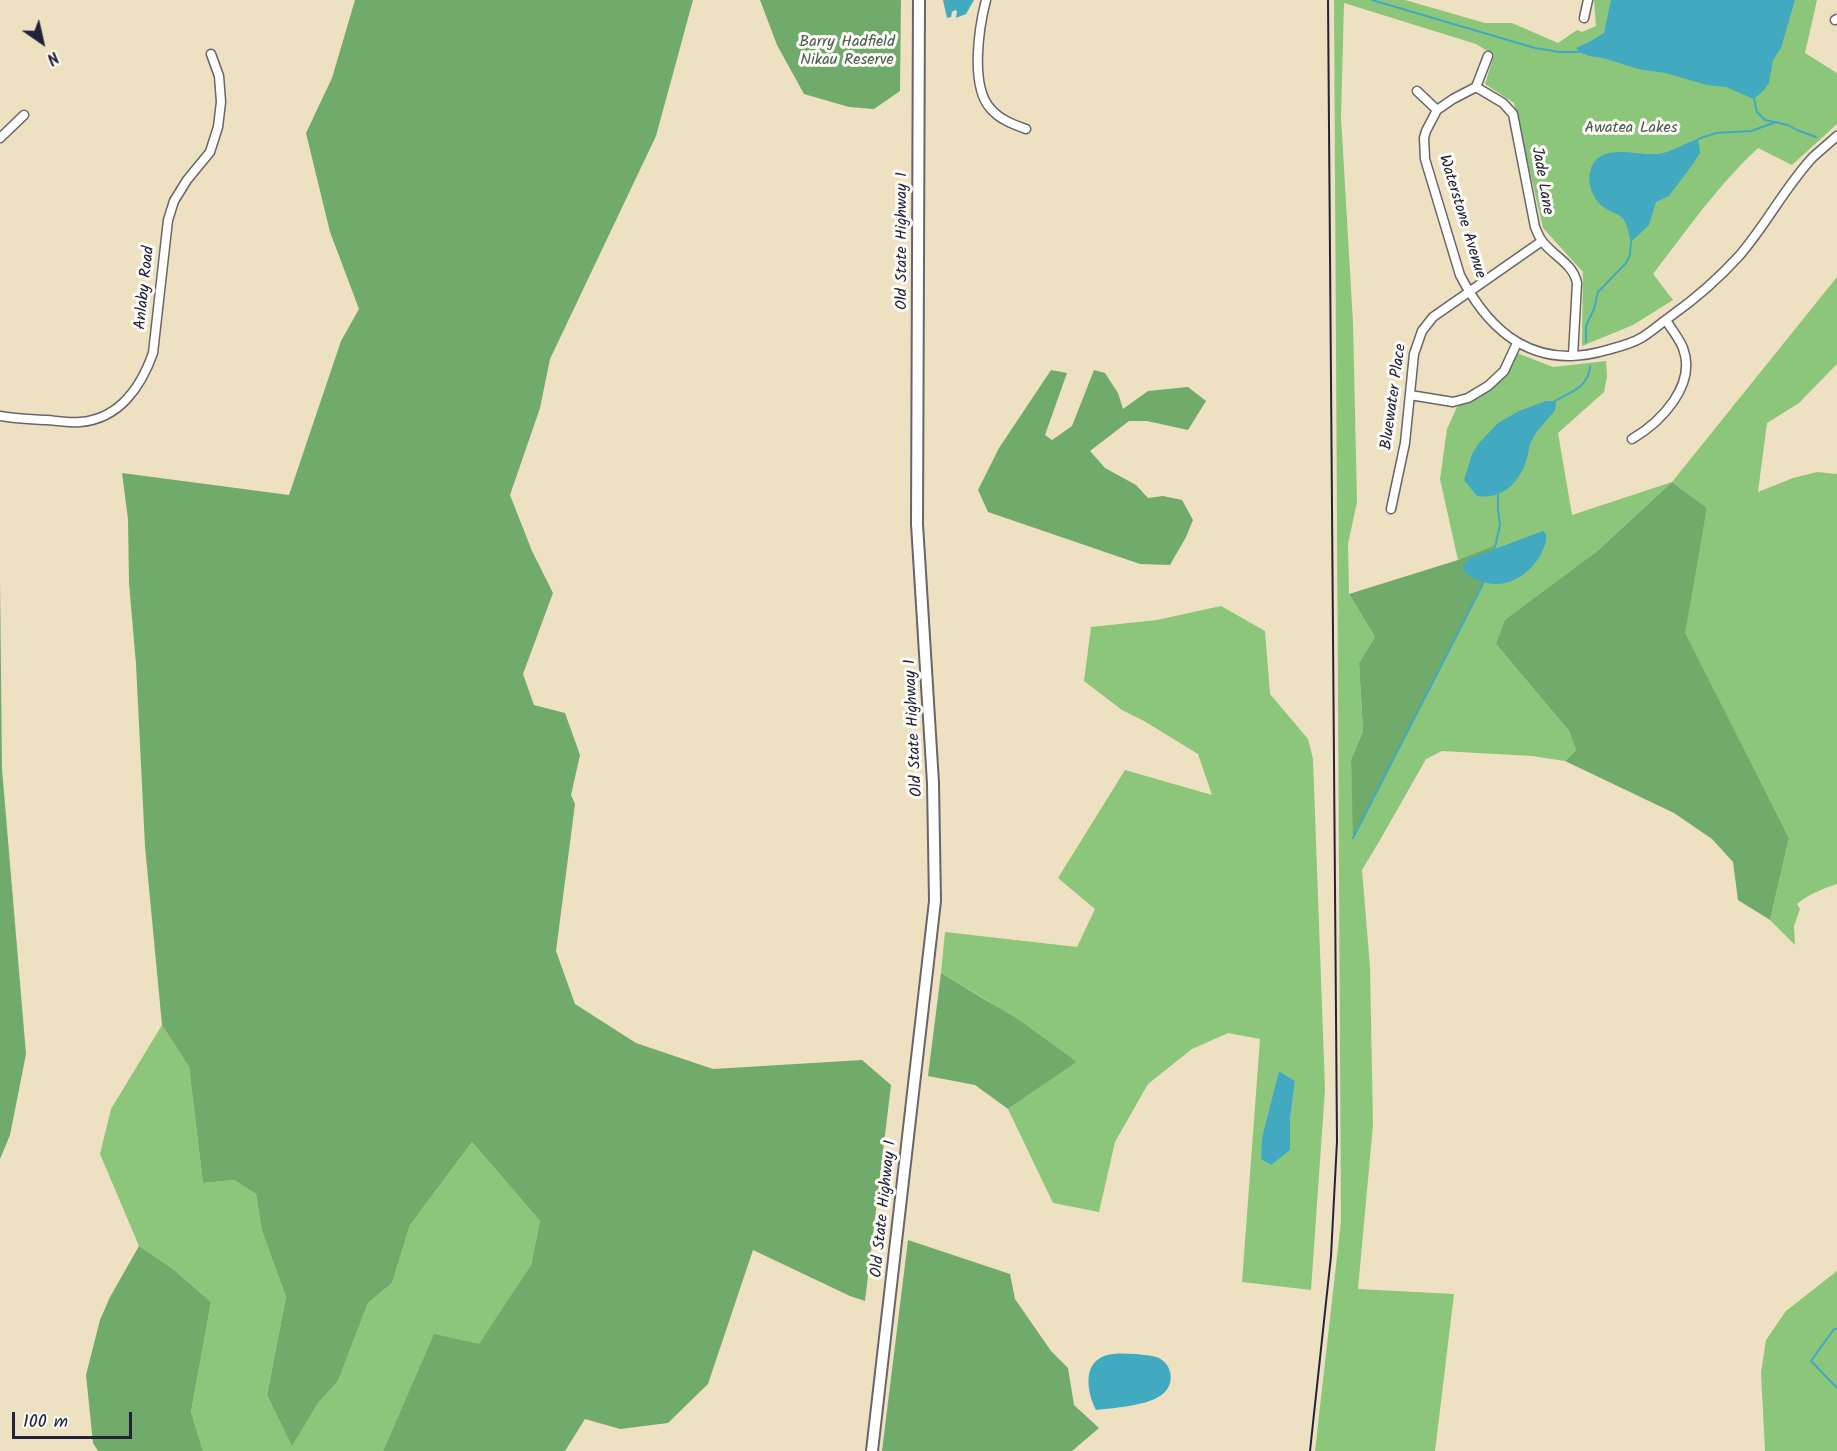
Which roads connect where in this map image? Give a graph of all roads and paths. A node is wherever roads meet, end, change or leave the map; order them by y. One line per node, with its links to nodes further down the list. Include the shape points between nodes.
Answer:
1 (920, 0): 23 (main road, Old State Highway 1, via 917,524 933,783 935,901)
2 (986, 0): 11 (street, via 979,48 980,92 998,117)
3 (1588, 0): 4 (street)
4 (1584, 18)
5 (211, 54): 20 (street, Anlaby Road, via 220,85 218,127 210,152 174,201 168,220 153,353 135,391 100,419 79,423)
6 (1488, 56): 7 (street)
7 (1476, 87): 9 (street); 14 (street, Jade Lane, via 1513,114 1534,227)
8 (1417, 91): 9 (street)
9 (1437, 110): 15 (street, Waterstone Avenue, via 1424,138 1425,159 1460,275)
10 (24, 115): 13 (street)
11 (1026, 129)
12 (1837, 136): 16 (street, Waterstone Avenue, via 1807,165 1739,256)
13 (0, 138)
14 (1542, 242): 15 (street, Bluewater Place); 18 (street, Jade Lane, via 1575,275)
15 (1469, 292): 17 (street, Waterstone Avenue, via 1492,323); 19 (street, Bluewater Place, via 1433,316 1422,331 1414,354)
16 (1666, 320): 18 (street, Waterstone Avenue, via 1622,346); 21 (street, via 1683,348 1685,377 1676,397 1656,422)
17 (1517, 343): 18 (street, Waterstone Avenue, via 1542,353); 19 (street, via 1504,371 1468,398 1453,402)
18 (1573, 356)
19 (1410, 396): 22 (street, Bluewater Place)
20 (0, 416)
21 (1632, 439)
22 (1391, 509)
23 (872, 1451)

